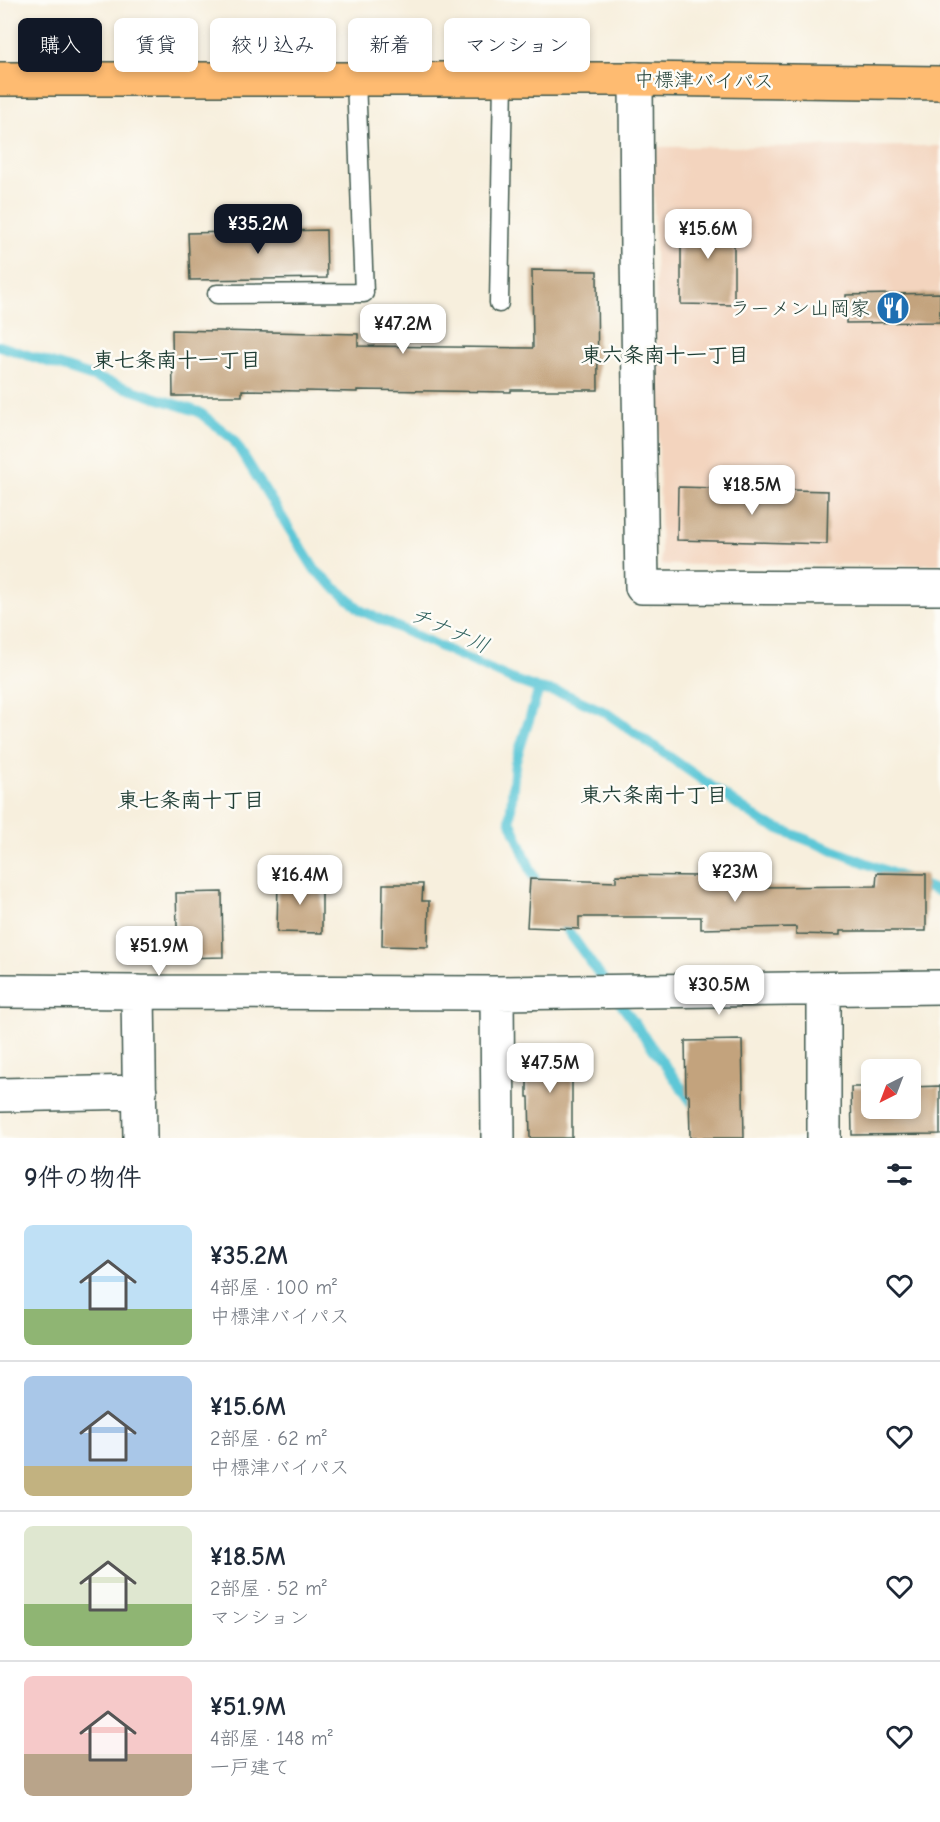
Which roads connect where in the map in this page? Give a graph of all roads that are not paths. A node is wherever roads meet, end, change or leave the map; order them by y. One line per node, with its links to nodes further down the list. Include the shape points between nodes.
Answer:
1 (0, 79): 2 (highway, 中標津バイパス)
2 (356, 79): 4 (highway, 中標津バイパス); 6 (lane, via 364,292)
3 (636, 79): 4 (highway, 中標津バイパス); 5 (highway, 中標津バイパス); 8 (street, via 642,587)
4 (503, 80): 7 (lane)
5 (940, 83)
6 (217, 294)
7 (499, 303)
8 (940, 588)
9 (940, 987): 10 (street)
10 (824, 989): 13 (street); 18 (street)
11 (0, 991): 12 (street)
12 (138, 992): 13 (street); 14 (street)
13 (498, 993): 17 (street)
14 (140, 1092): 15 (street); 16 (street)
15 (0, 1095)
16 (140, 1138)
17 (498, 1138)
18 (824, 1138)

